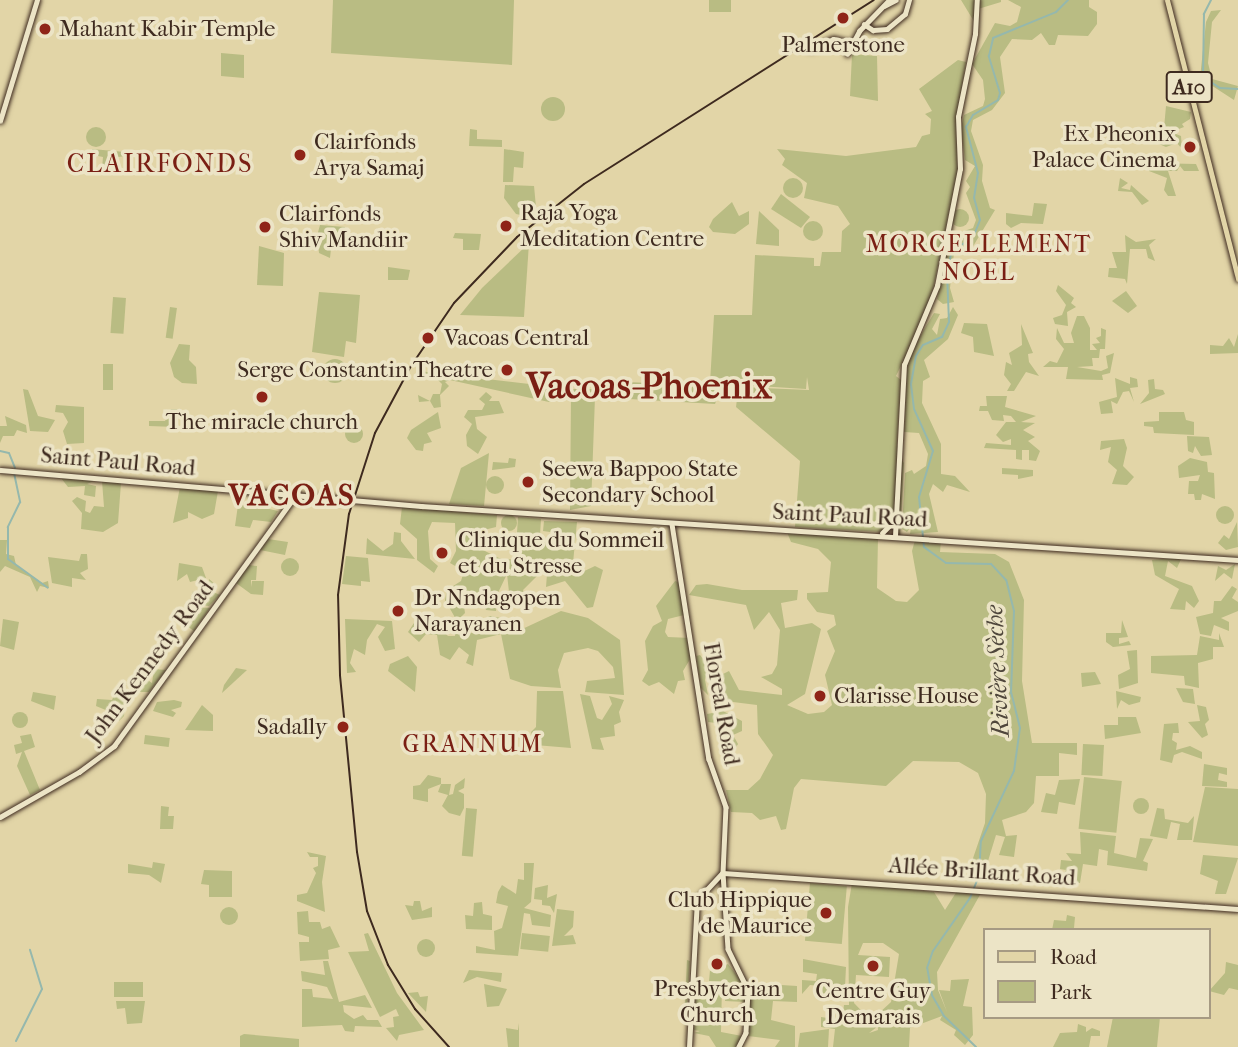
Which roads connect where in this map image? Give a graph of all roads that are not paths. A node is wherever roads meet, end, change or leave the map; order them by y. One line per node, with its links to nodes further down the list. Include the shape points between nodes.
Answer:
1 (37, 0): 12 (main road)
2 (888, 0): 7 (main road)
3 (896, 0): 7 (main road)
4 (909, 0): 8 (main road, via 907,10 887,29 873,30)
5 (978, 0): 16 (main road, via 958,117 960,169 937,286 904,365)
6 (1167, 0): 13 (main road, A10)
7 (883, 7): 8 (main road)
8 (864, 24): 9 (main road)
9 (851, 43): 10 (main road, via 833,39); 11 (main road)
10 (810, 49)
11 (847, 54)
12 (0, 121)
13 (1238, 279)
14 (0, 470): 15 (main road, Saint Paul Road)
15 (297, 493): 17 (main road, Saint Paul Road); 21 (main road, John Kennedy Road, via 114,746 86,768)
16 (898, 495): 18 (main road, via 890,530); 19 (main road)
17 (672, 524): 18 (main road, Saint Paul Road); 22 (main road, Floreal Road, via 709,758 726,807)
18 (867, 535): 19 (main road, Saint Paul Road)
19 (895, 536): 20 (main road, Saint Paul Road)
20 (1238, 560)
21 (0, 817)
22 (723, 873): 23 (main road, Allée Brillant Road); 24 (main road, via 697,900); 25 (main road, Floreal Road, via 728,949 748,990 746,1033)
23 (1238, 909)
24 (689, 1047)
25 (739, 1047)

